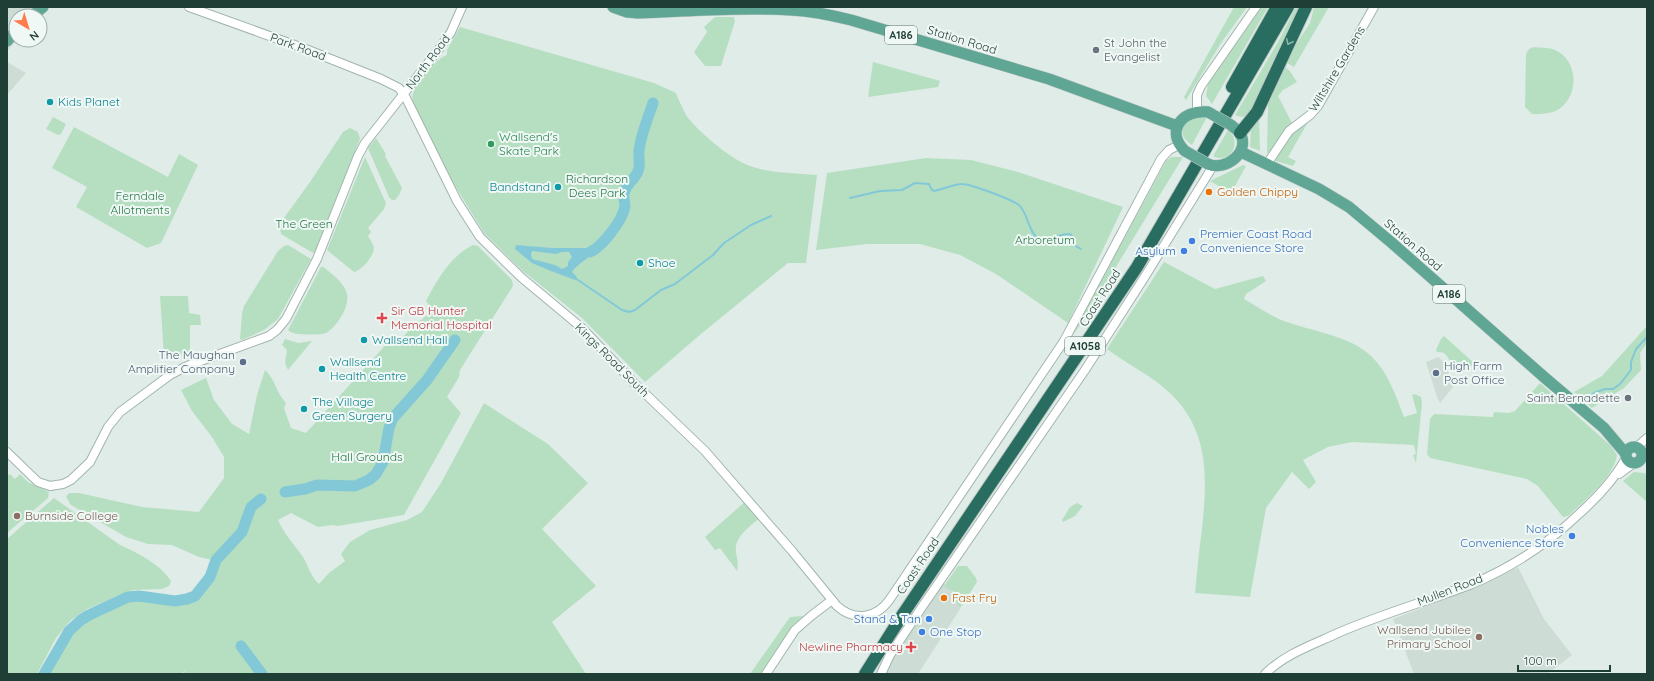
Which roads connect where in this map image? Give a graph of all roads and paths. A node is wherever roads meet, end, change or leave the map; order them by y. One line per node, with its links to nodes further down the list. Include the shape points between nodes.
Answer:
1 (188, 7): 9 (street, Park Road, via 381,79 396,86)
2 (462, 7): 9 (street, North Road, via 439,49)
3 (614, 7): 11 (main road, Station Road / A186, via 638,13 792,10 851,20 1049,79)
4 (1256, 7): 10 (street, via 1201,86 1197,95)
5 (1277, 7): 23 (highway, Coast Road / A1058, via 1130,264 896,610)
6 (1288, 7): 24 (highway, Coast Road / A1058, via 1137,267)
7 (1306, 7): 12 (highway, one-way to 12, via 1257,112)
8 (1374, 7): 15 (street, Wiltshire Gardens, via 1318,106 1310,116 1289,131)
9 (404, 94): 18 (street, North Road, via 370,136 358,156 322,250 286,319 272,334 180,368 116,416 90,462 63,484 50,486 38,482); 20 (street, Kings Road South, via 457,201 480,238 522,278 582,328 634,383 705,451)
10 (1202, 111): 11 (main road, via 1188,114); 12 (main road, bridge, via 1231,124)
11 (1177, 126): 13 (main road, via 1176,136)
12 (1240, 133): 14 (main road)
13 (1182, 148): 16 (main road, bridge); 21 (street, Coast Road, via 1169,150 1161,159 1058,351 890,600 881,610 870,615 855,616)
14 (1240, 152): 15 (main road, Station Road / A186); 16 (main road, via 1235,159 1224,165)
15 (1267, 164): 19 (main road, Station Road / A186, via 1319,189 1349,207)
16 (1210, 165): 25 (street, via 1144,278 1085,370 922,607 890,655)
17 (1647, 438): 19 (street, Mullen Road)
18 (7, 452)
19 (1638, 455): 26 (street, Mullen Road, via 1566,527 1514,563 1472,583 1355,626 1291,654)
20 (832, 600): 21 (street, Kings Road South); 22 (street, via 795,630)
21 (845, 612)
22 (766, 674)
23 (857, 674)
24 (865, 674)
25 (881, 674)
26 (1264, 674)

